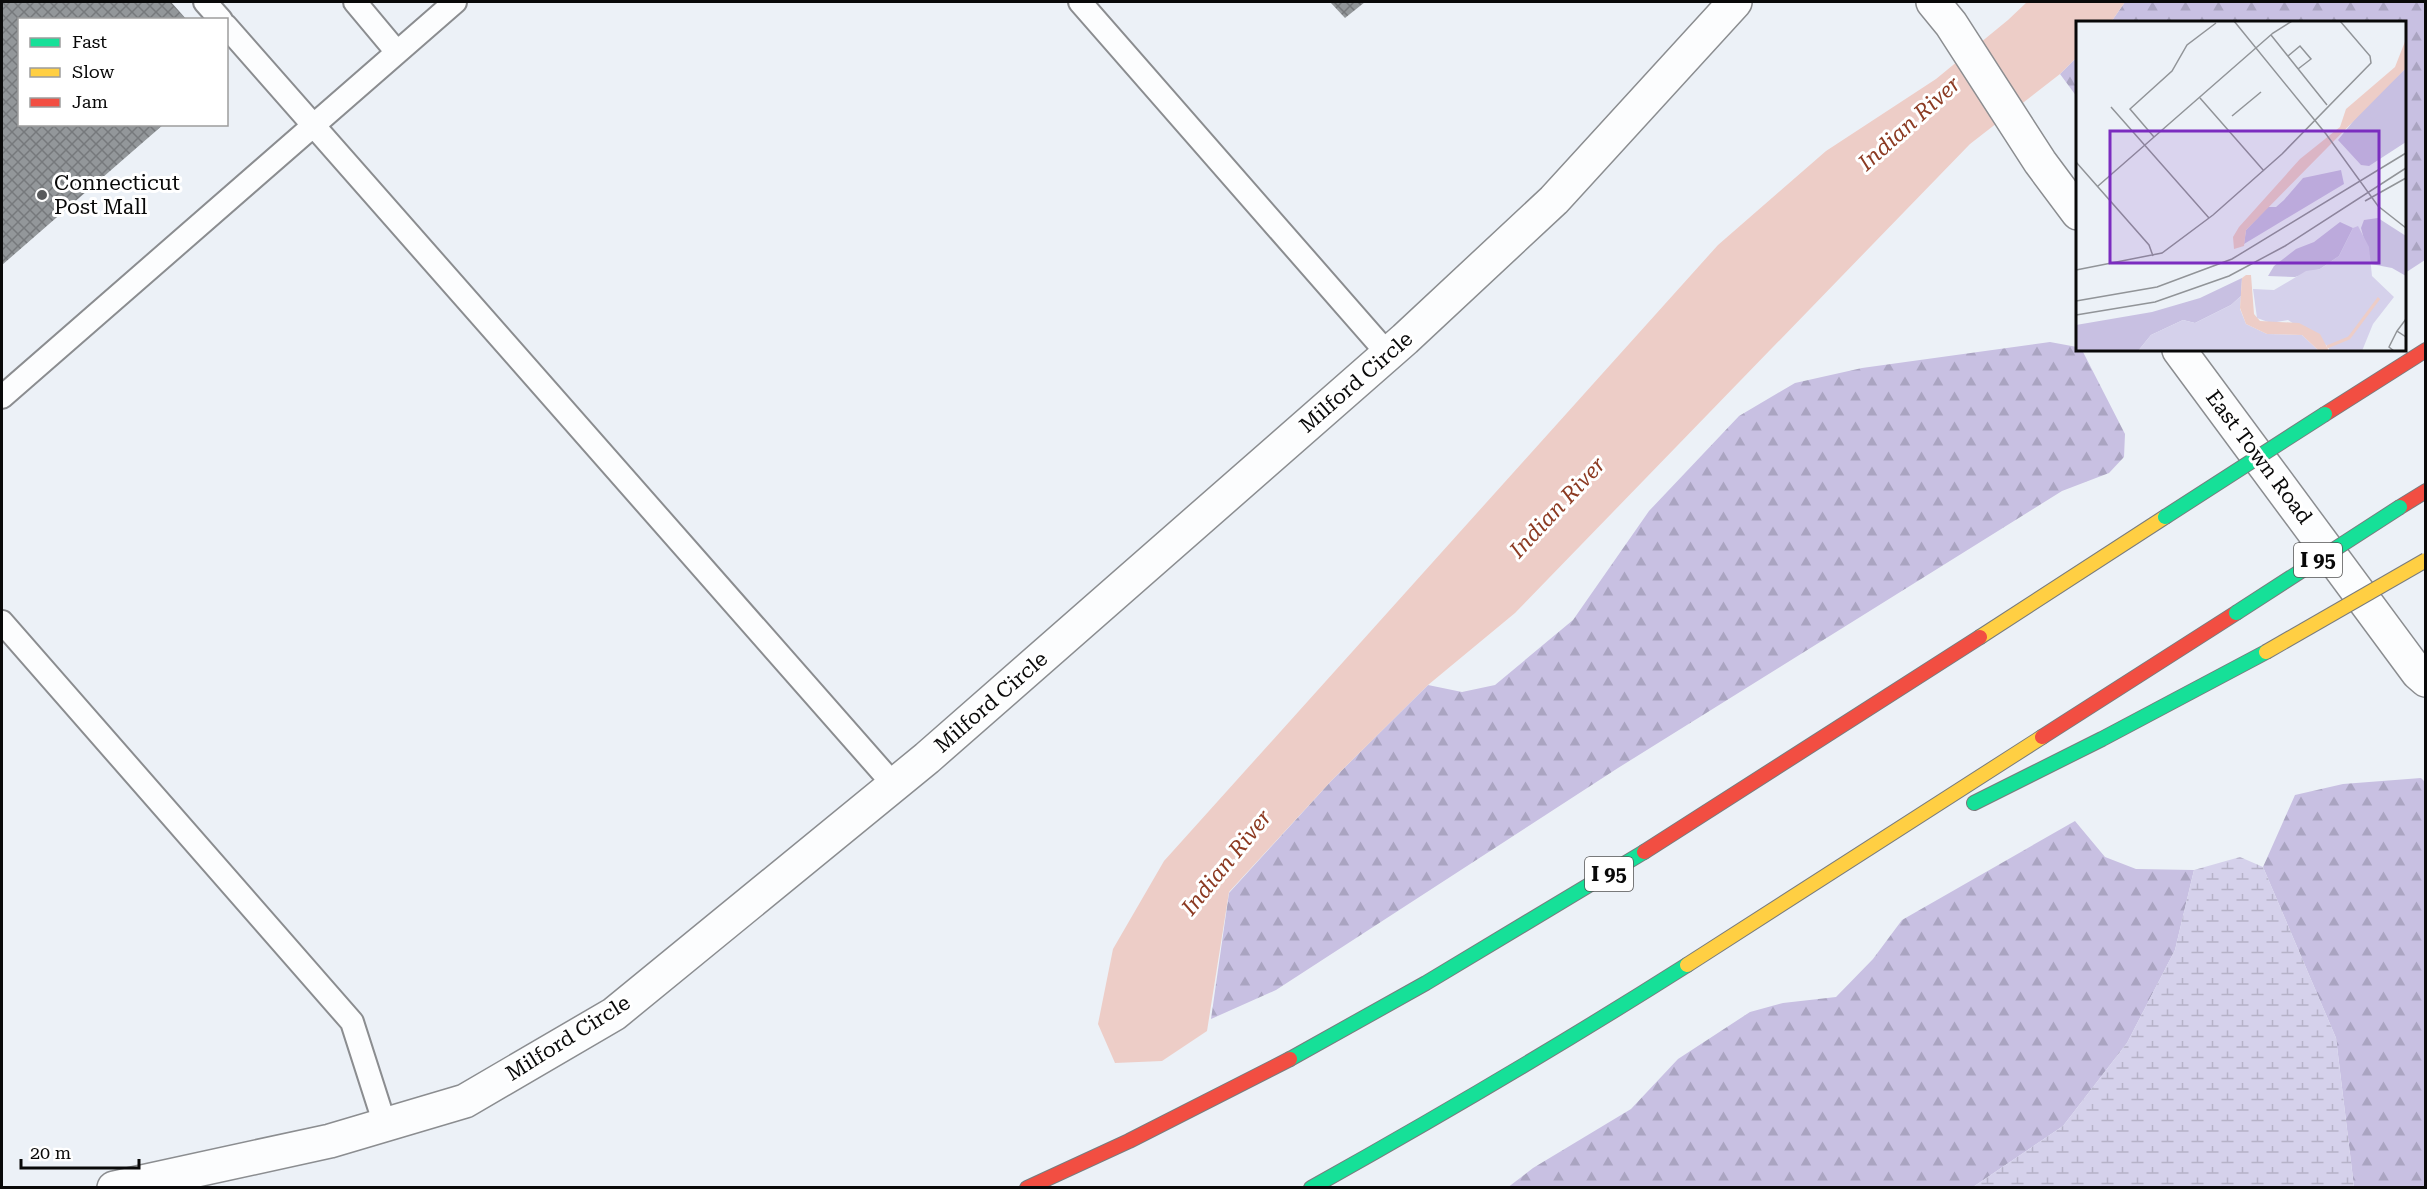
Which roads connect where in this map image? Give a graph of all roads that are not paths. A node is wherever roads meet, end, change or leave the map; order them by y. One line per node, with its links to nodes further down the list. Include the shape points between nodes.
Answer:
1 (205, 2): 7 (lane)
2 (355, 2): 9 (lane)
3 (455, 2): 9 (lane)
4 (1080, 2): 14 (lane)
5 (1735, 2): 14 (street, Milford Circle, via 1554,200)
6 (1942, 13): 11 (street)
7 (218, 18)
8 (228, 28): 10 (lane)
9 (396, 51): 10 (lane)
10 (313, 125): 15 (lane); 20 (lane)
11 (2076, 210)
12 (2426, 350): 26 (highway, I 95, bridge, via 1716,806 1482,951 1229,1093)
13 (2180, 351): 19 (street, East Town Road)
14 (1388, 354): 20 (street, Milford Circle)
15 (2, 397)
16 (2426, 491): 23 (highway, I 95, bridge)
17 (2426, 560): 21 (highway, bridge, via 2266,652)
18 (2, 622): 24 (lane, via 352,1022)
19 (2426, 680)
20 (894, 785): 24 (street, Milford Circle, via 614,1014 465,1101)
21 (1965, 807)
22 (1943, 818): 23 (highway)
23 (1827, 875): 27 (highway, I 95, via 1583,1031)
24 (385, 1125): 25 (street, Milford Circle, via 330,1141)
25 (114, 1188)
26 (1027, 1188)
27 (1311, 1188)

